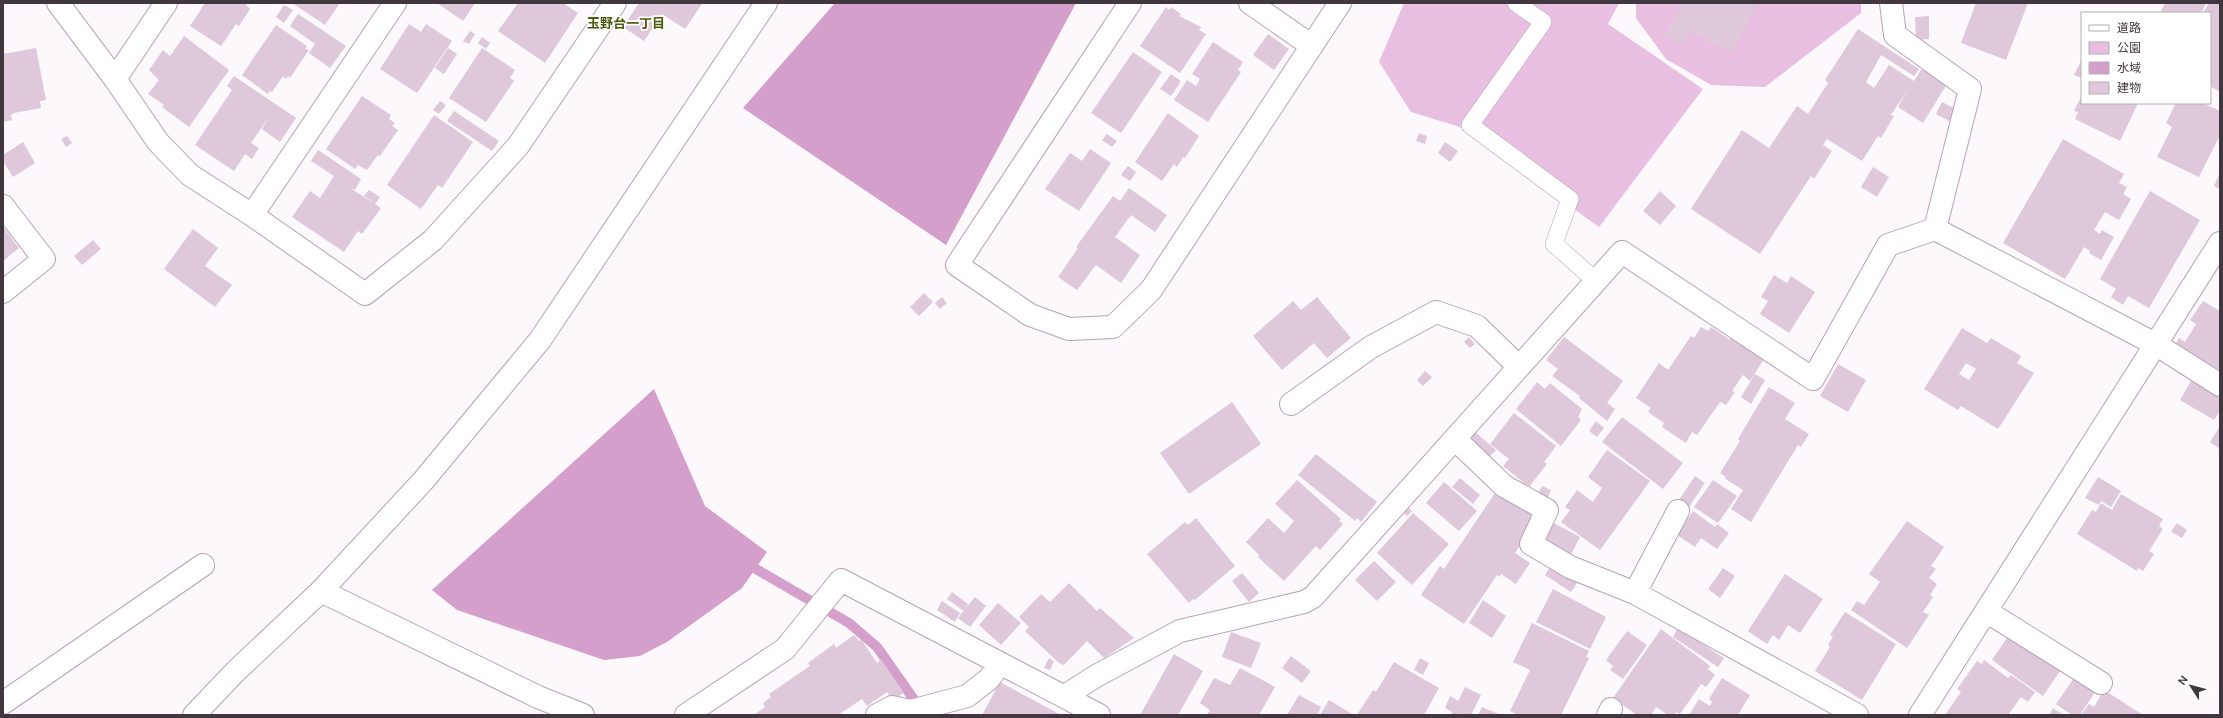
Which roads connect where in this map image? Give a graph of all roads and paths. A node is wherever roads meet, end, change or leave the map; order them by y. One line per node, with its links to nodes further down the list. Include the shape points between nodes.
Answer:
1 (58, 3): 12 (street)
2 (166, 3): 12 (street)
3 (395, 3): 14 (street)
4 (615, 3): 14 (street, via 518,146 432,240 366,294)
5 (766, 3): 26 (street, via 540,340 423,480)
6 (1130, 3): 11 (street, via 956,265 1030,315 1069,329 1113,327 1151,290)
7 (1250, 3): 11 (street)
8 (1340, 3): 11 (street)
9 (1516, 3): 17 (lane, via 1543,22 1470,125 1570,199 1554,244)
10 (1891, 3): 15 (street, via 1895,35 1970,89)
11 (1312, 46)
12 (115, 78): 14 (street, via 158,142 190,174)
13 (3, 206): 18 (street, via 44,260)
14 (252, 215)
15 (1935, 229): 17 (street, via 1888,245 1813,379 1622,252); 19 (street)
16 (2220, 243): 19 (street)
17 (1596, 282): 20 (street)
18 (3, 292)
19 (2156, 345): 21 (street); 28 (street)
20 (1518, 367): 22 (street, via 1476,326 1436,312 1371,347); 23 (street)
21 (2220, 385)
22 (1291, 404)
23 (1455, 439): 27 (street, via 1504,486 1547,510 1531,544 1570,566); 31 (street, via 1314,597 1304,602 1180,631 1096,676)
24 (1678, 511): 27 (street)
25 (203, 566): 32 (street)
26 (321, 591): 33 (street, via 235,672); 34 (street, via 538,697)
27 (1635, 593): 38 (street)
28 (1986, 611): 30 (street); 39 (street)
29 (1000, 663): 31 (street); 35 (street, via 841,580 785,649); 36 (street, via 989,679 967,696 911,711 892,707)
30 (2101, 683)
31 (1066, 696): 37 (street)
32 (3, 704)
33 (194, 715)
34 (583, 715)
35 (686, 715)
36 (878, 715)
37 (1099, 715)
38 (1857, 715)
39 (1920, 715)

